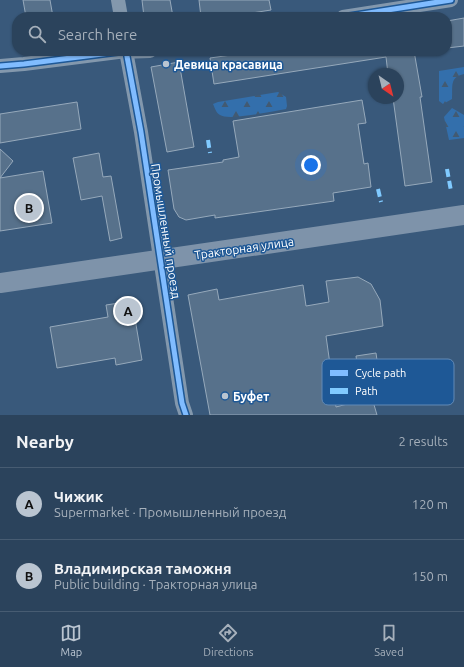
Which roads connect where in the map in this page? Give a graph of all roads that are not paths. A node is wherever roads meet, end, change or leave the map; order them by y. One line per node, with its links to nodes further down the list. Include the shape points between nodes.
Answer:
1 (118, 0): 4 (street)
2 (451, 0): 3 (street)
3 (368, 6): 5 (street)
4 (120, 12)
5 (354, 12)
6 (87, 56): 8 (street)
7 (127, 56): 10 (street, Промышленный проезд)
8 (0, 66)
9 (464, 215): 10 (main road, Тракторная улица)
10 (160, 260): 11 (main road, Тракторная улица); 12 (street, Промышленный проезд)
11 (0, 284)
12 (186, 415)

